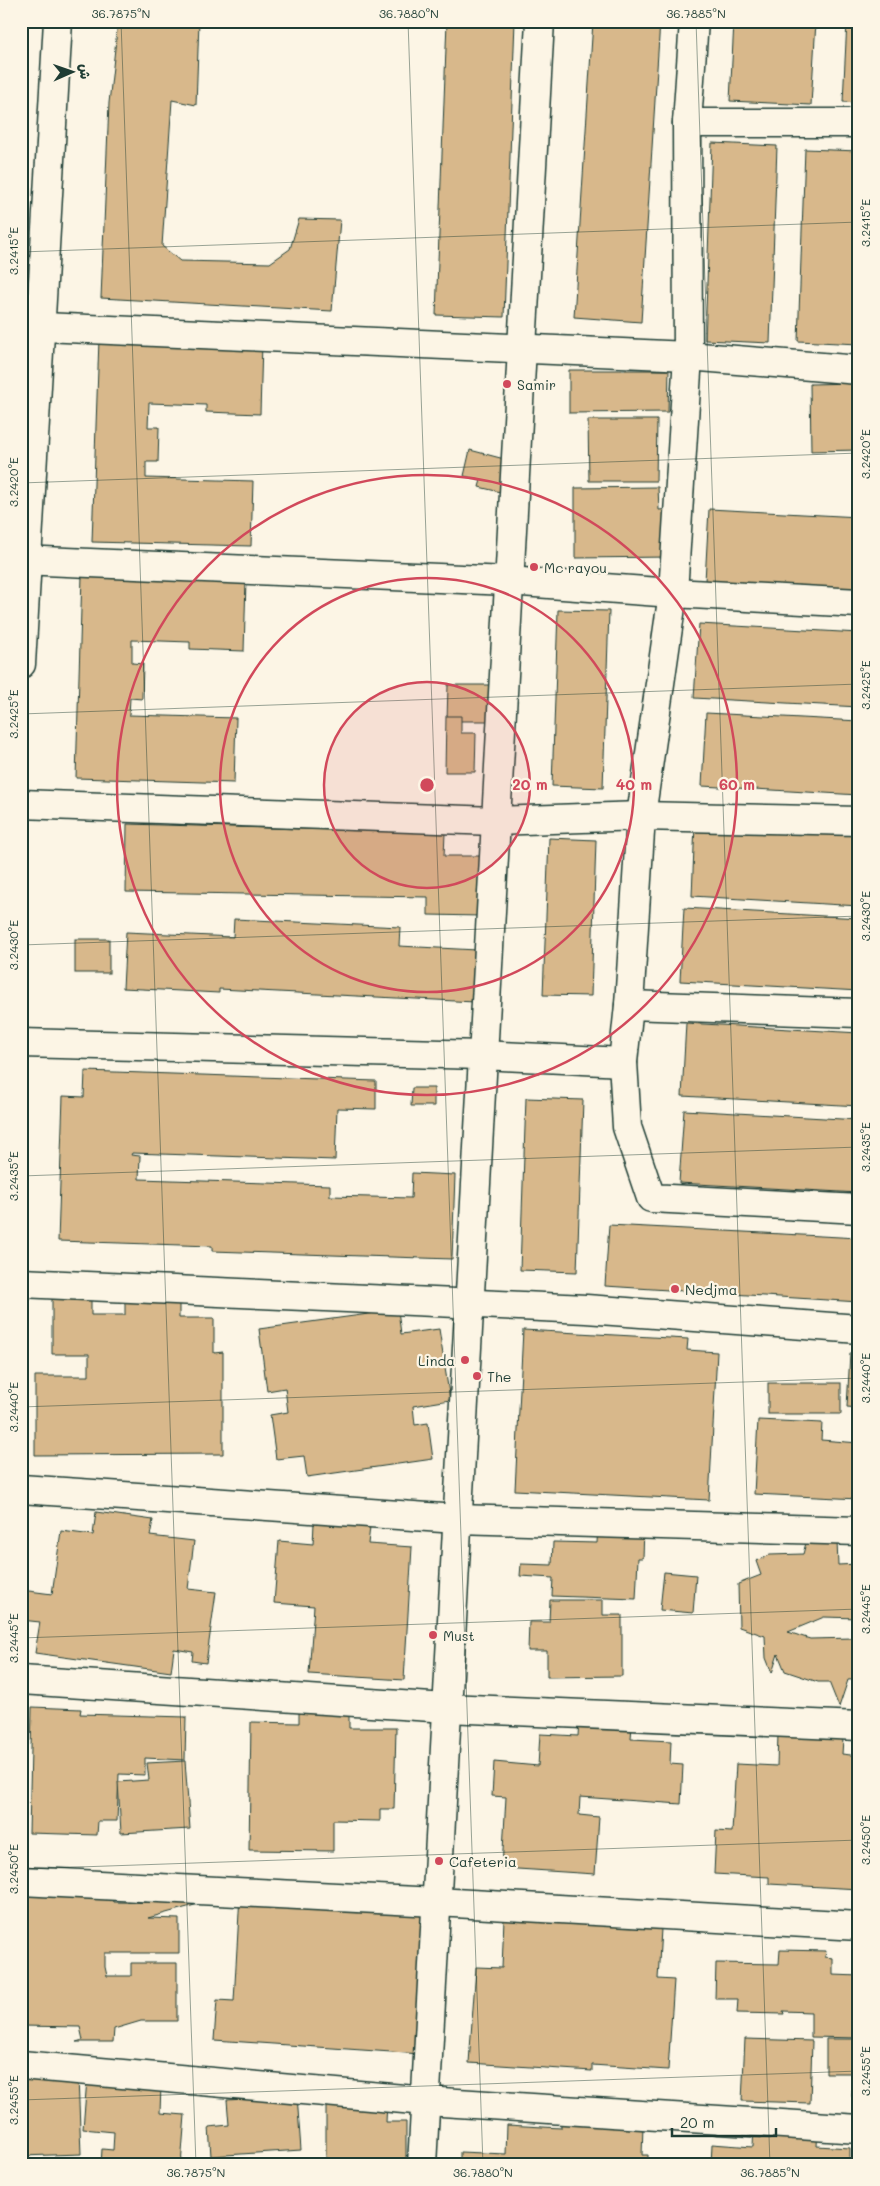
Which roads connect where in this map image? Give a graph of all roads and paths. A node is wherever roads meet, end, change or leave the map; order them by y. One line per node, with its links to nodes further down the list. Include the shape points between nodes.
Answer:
1 (58, 21): 6 (street)
2 (540, 21): 7 (street)
3 (694, 21): 4 (street)
4 (687, 123): 5 (street); 8 (street)
5 (859, 123)
6 (31, 326): 7 (street); 10 (street)
7 (521, 349): 8 (street); 11 (street)
8 (688, 356): 9 (street); 12 (street)
9 (859, 370)
10 (24, 560): 11 (street); 14 (street)
11 (508, 581): 12 (street); 17 (street)
12 (673, 594): 13 (street); 16 (street)
13 (859, 604)
14 (21, 664)
15 (21, 804): 17 (street)
16 (641, 816): 17 (street); 18 (street); 19 (street)
17 (495, 821): 22 (street)
18 (859, 821)
19 (629, 1005): 20 (street); 23 (street)
20 (859, 1013)
21 (21, 1043): 22 (street)
22 (482, 1055): 23 (street); 26 (street)
23 (623, 1062): 24 (street, via 627,1127 651,1198)
24 (859, 1209)
25 (21, 1283): 26 (street)
26 (470, 1304): 27 (street); 29 (street)
27 (859, 1329)
28 (21, 1490): 29 (street)
29 (457, 1519): 30 (street); 32 (street)
30 (859, 1531)
31 (21, 1680): 32 (street)
32 (447, 1708): 33 (street); 35 (street)
33 (859, 1726)
34 (21, 1881): 35 (street)
35 (436, 1902): 36 (street); 38 (street)
36 (859, 1926)
37 (21, 2065): 38 (street)
38 (426, 2101): 39 (street); 40 (street)
39 (859, 2129)
40 (422, 2165)

